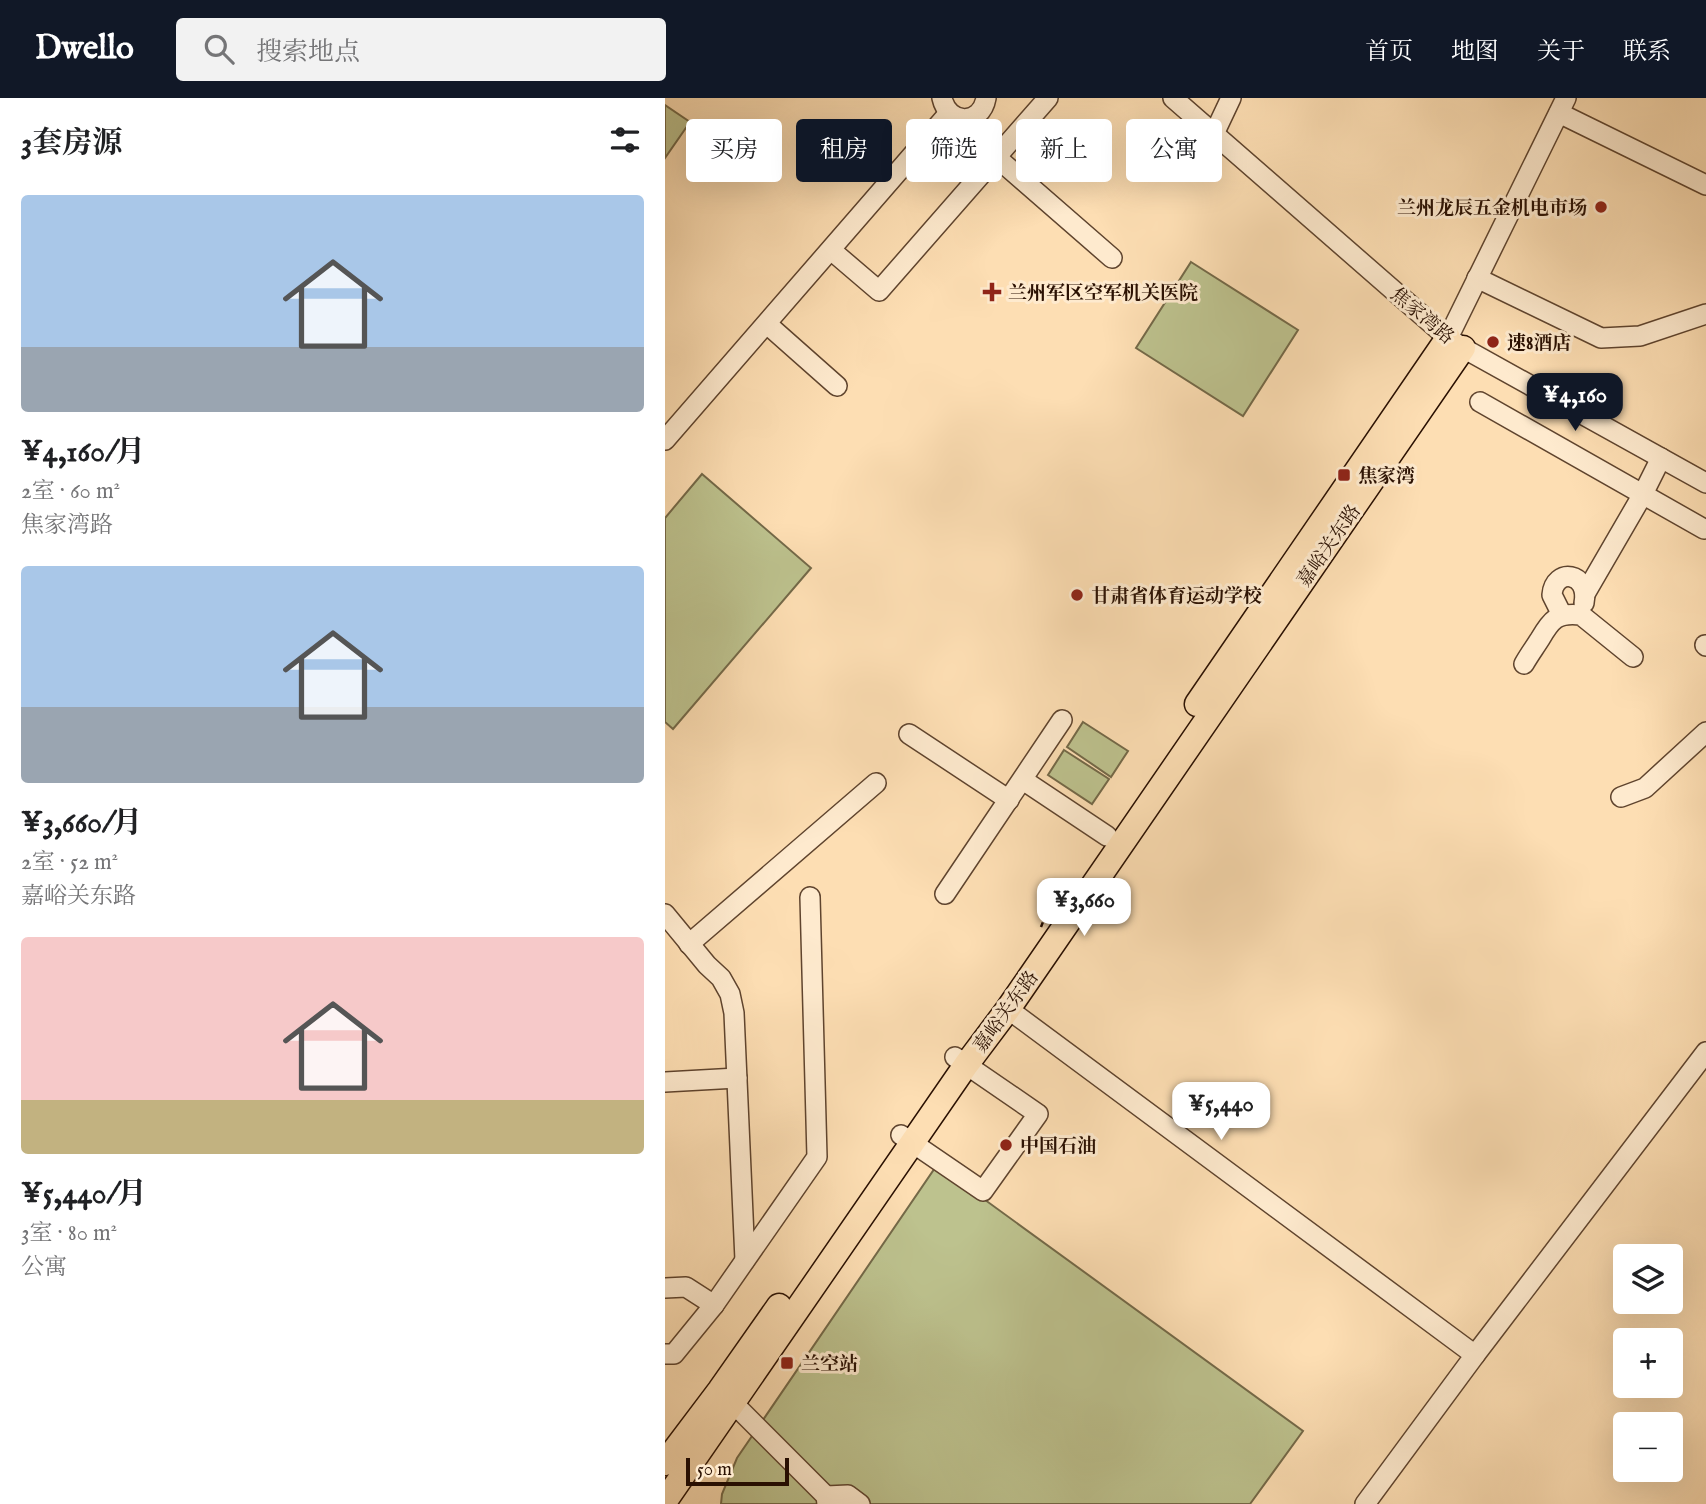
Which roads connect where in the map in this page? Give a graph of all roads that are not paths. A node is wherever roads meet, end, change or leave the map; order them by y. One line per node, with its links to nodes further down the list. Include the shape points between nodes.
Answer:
1 (986, 98): 6 (street, via 980,112 965,119 956,118)
2 (1048, 98): 10 (street)
3 (1173, 98): 7 (street, 焦家湾路)
4 (1231, 98): 8 (street)
5 (1562, 105): 13 (street); 16 (street)
6 (945, 106): 14 (street)
7 (1197, 119)
8 (1221, 119)
9 (1222, 141): 19 (street, 焦家湾路)
10 (1002, 150)
11 (1002, 162): 15 (street)
12 (974, 182): 14 (street, via 879,290)
13 (1706, 185)
14 (831, 250): 18 (street)
15 (1112, 258)
16 (1477, 278): 17 (street, via 1601,338 1640,336); 19 (street)
17 (1706, 314)
18 (767, 324): 20 (street); 22 (street)
19 (1456, 343): 23 (street, 焦家湾路); 38 (main road, 嘉峪关东路); 43 (main road, 嘉峪关东路)
20 (837, 386)
21 (1480, 402): 25 (street)
22 (665, 440)
23 (1661, 458): 24 (street, 焦家湾路); 25 (street)
24 (1706, 483)
25 (1643, 494): 26 (street); 27 (street)
26 (1704, 529)
27 (1585, 594): 28 (street); 28 (street, via 1578,580 1568,577 1554,585 1552,595)
28 (1571, 615): 29 (street); 30 (street, via 1546,627)
29 (1633, 657)
30 (1524, 664)
31 (1062, 720): 34 (street)
32 (1706, 732): 36 (street, via 1645,788)
33 (909, 734): 37 (street)
34 (1023, 780): 37 (street); 38 (street)
35 (876, 783): 42 (street)
36 (1621, 797)
37 (1009, 800): 39 (street)
38 (1107, 836): 45 (main road, 嘉峪关东路, via 1035,940)
39 (945, 894)
40 (810, 897): 49 (street, via 817,1157)
41 (665, 914): 42 (street)
42 (689, 944): 46 (street, via 721,978 730,995)
43 (1008, 1009): 45 (main road, 嘉峪关东路); 53 (street)
44 (1706, 1052): 53 (street)
45 (961, 1061): 48 (main road, 嘉峪关东路); 48 (street, via 1038,1114 983,1191)
46 (737, 1078): 47 (street); 49 (street)
47 (665, 1082)
48 (907, 1139): 54 (main road, 嘉峪关东路)
49 (745, 1260): 51 (street)
50 (665, 1288): 51 (street, via 686,1287)
51 (714, 1305): 52 (street, via 674,1354)
52 (665, 1354)
53 (1475, 1355): 59 (street)
54 (727, 1396): 55 (main road, 嘉峪关东路); 56 (street); 57 (main road, 嘉峪关东路)
55 (665, 1462)
56 (826, 1500): 58 (street, via 848,1495)
57 (665, 1501)
58 (860, 1504)
59 (1365, 1504)

